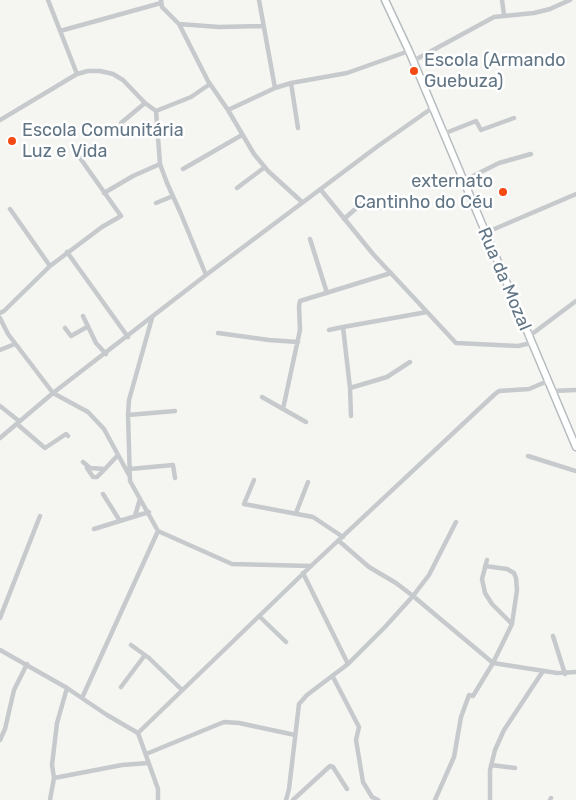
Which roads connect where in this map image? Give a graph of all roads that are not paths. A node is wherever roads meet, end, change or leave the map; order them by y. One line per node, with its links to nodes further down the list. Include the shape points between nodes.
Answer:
1 (48, 0): 12 (street)
2 (151, 0): 8 (street)
3 (260, 0): 11 (street)
4 (385, 0): 13 (main road, Rua da Mozal)
5 (502, 0): 9 (street)
6 (570, 0): 9 (street, via 534,13)
7 (161, 2): 8 (street); 10 (street, via 164,10)
8 (154, 5): 12 (street)
9 (504, 15): 14 (street, via 482,22)
10 (179, 24): 11 (street); 17 (street)
11 (263, 26): 18 (street)
12 (60, 31): 15 (street)
13 (408, 51): 14 (main road, Rua da Mozal); 16 (street, via 339,76)
14 (413, 61): 20 (main road, Rua da Mozal)
15 (77, 74): 19 (street, via 100,71 112,74 123,80); 24 (street)
16 (291, 83): 18 (street); 25 (street)
17 (210, 84): 21 (street); 22 (street, via 191,97)
18 (275, 88): 21 (street)
19 (145, 103): 22 (street); 28 (street, via 121,123)
20 (432, 108): 27 (main road, Rua da Mozal); 36 (street)
21 (228, 110): 26 (street)
22 (156, 111): 31 (street)
23 (514, 118): 27 (street, via 481,130 476,121)
24 (0, 119)
25 (298, 128)
26 (242, 134): 32 (street); 33 (street)
27 (444, 134): 34 (main road, Rua da Mozal)
28 (123, 135)
29 (87, 153): 37 (street, via 80,158)
30 (531, 154): 34 (street, via 499,163)
31 (160, 164): 37 (street); 39 (street)
32 (265, 167): 35 (street); 40 (street)
33 (184, 169)
34 (463, 181): 45 (main road, Rua da Mozal)
35 (236, 188)
36 (321, 190): 40 (street); 44 (street)
37 (104, 193): 47 (street, via 121,216)
38 (576, 194): 45 (street)
39 (173, 196): 41 (street); 50 (street)
40 (302, 202): 50 (street)
41 (156, 204)
42 (380, 208): 44 (street, via 377,201 364,208 361,204)
43 (10, 210): 48 (street)
44 (344, 219): 49 (street)
45 (485, 234): 64 (main road, Rua da Mozal)
46 (310, 240): 51 (street)
47 (67, 252): 48 (street); 63 (street)
48 (50, 266): 54 (street)
49 (391, 272): 51 (street); 53 (street)
50 (206, 275): 57 (street)
51 (327, 292): 65 (street, via 300,301)
52 (576, 301): 64 (street)
53 (427, 312): 59 (street); 64 (street, via 456,343 518,346)
54 (0, 313)
55 (83, 316): 58 (street)
56 (0, 318): 66 (street)
57 (152, 318): 63 (street); 79 (street, via 129,400)
58 (87, 327): 60 (street, via 71,336); 68 (street)
59 (343, 327): 61 (street); 71 (street)
60 (65, 328)
61 (329, 330)
62 (218, 333): 65 (street)
63 (128, 337): 68 (street)
64 (530, 340): 70 (main road, Rua da Mozal)
65 (298, 342): 77 (street)
66 (15, 344): 67 (street); 74 (street)
67 (0, 350)
68 (106, 354): 74 (street)
69 (410, 362): 71 (street, via 387,377)
70 (548, 381): 73 (main road, Rua da Mozal); 107 (street, via 529,389 495,394)
71 (350, 388): 80 (street)
72 (576, 390): 73 (street)
73 (552, 391): 85 (main road, Rua da Mozal)
74 (53, 393): 82 (street); 86 (street, via 88,412 104,429)
75 (262, 397): 77 (street)
76 (0, 406): 82 (street)
77 (283, 409): 81 (street)
78 (175, 411): 79 (street)
79 (128, 415): 91 (street)
80 (351, 416)
81 (306, 422)
82 (18, 423): 83 (street, via 45,448 66,434); 84 (street)
83 (68, 436)
84 (0, 438)
85 (576, 447)
86 (118, 454): 90 (street); 93 (street)
87 (528, 456): 92 (street)
88 (83, 462): 89 (street)
89 (87, 466): 90 (street); 90 (street, via 93,477)
90 (105, 468)
91 (130, 469): 93 (street); 94 (street, via 174,465)
92 (576, 471)
93 (130, 476): 98 (street)
94 (175, 478)
95 (254, 480): 100 (street, via 244,504)
96 (308, 482): 100 (street)
97 (103, 494): 103 (street)
98 (140, 499): 99 (street); 102 (street)
99 (149, 512): 102 (street); 106 (street)
100 (296, 513): 107 (street, via 315,518)
101 (40, 516): 114 (street)
102 (135, 516): 103 (street)
103 (120, 521): 105 (street)
104 (456, 522): 112 (street, via 430,575)
105 (94, 529)
106 (158, 531): 109 (street, via 232,564); 131 (street)
107 (341, 539): 109 (street); 112 (street, via 369,567)
108 (487, 560): 110 (street)
109 (311, 566): 111 (street)
110 (485, 566): 115 (street, via 482,579 485,593); 115 (street, via 514,573 517,590)
111 (304, 574): 113 (street); 123 (street)
112 (413, 596): 121 (street); 123 (street)
113 (260, 617): 117 (street); 130 (street)
114 (0, 618)
115 (512, 624): 121 (street)
116 (553, 636): 126 (street)
117 (286, 642)
118 (131, 645): 120 (street)
119 (0, 650): 122 (street)
120 (145, 655): 128 (street); 130 (street)
121 (493, 663): 124 (street); 147 (street, via 473,696 469,695 461,717 454,757)
122 (27, 664): 129 (street); 134 (street, via 14,690)
123 (348, 664): 127 (street)
124 (543, 671): 126 (street); 137 (street, via 504,730)
125 (576, 672): 126 (street)
126 (565, 674)
127 (333, 677): 133 (street, via 298,704); 141 (street, via 359,727 356,740 363,782)
128 (121, 687)
129 (68, 688): 131 (street); 139 (street, via 56,729 52,765)
130 (182, 690): 132 (street)
131 (82, 698): 132 (street)
132 (138, 732): 135 (street)
133 (295, 735): 135 (street, via 219,722); 144 (street)
134 (0, 740)
135 (146, 754): 136 (street)
136 (148, 763): 139 (street); 143 (street, via 158,789)
137 (491, 766): 138 (street); 148 (street)
138 (515, 768)
139 (54, 778): 142 (street)
140 (347, 789): 145 (street, via 330,766)
141 (371, 799): 146 (street)
142 (50, 800)
143 (158, 800)
144 (286, 800)
145 (293, 800)
146 (378, 800)
147 (435, 800)
148 (490, 800)

